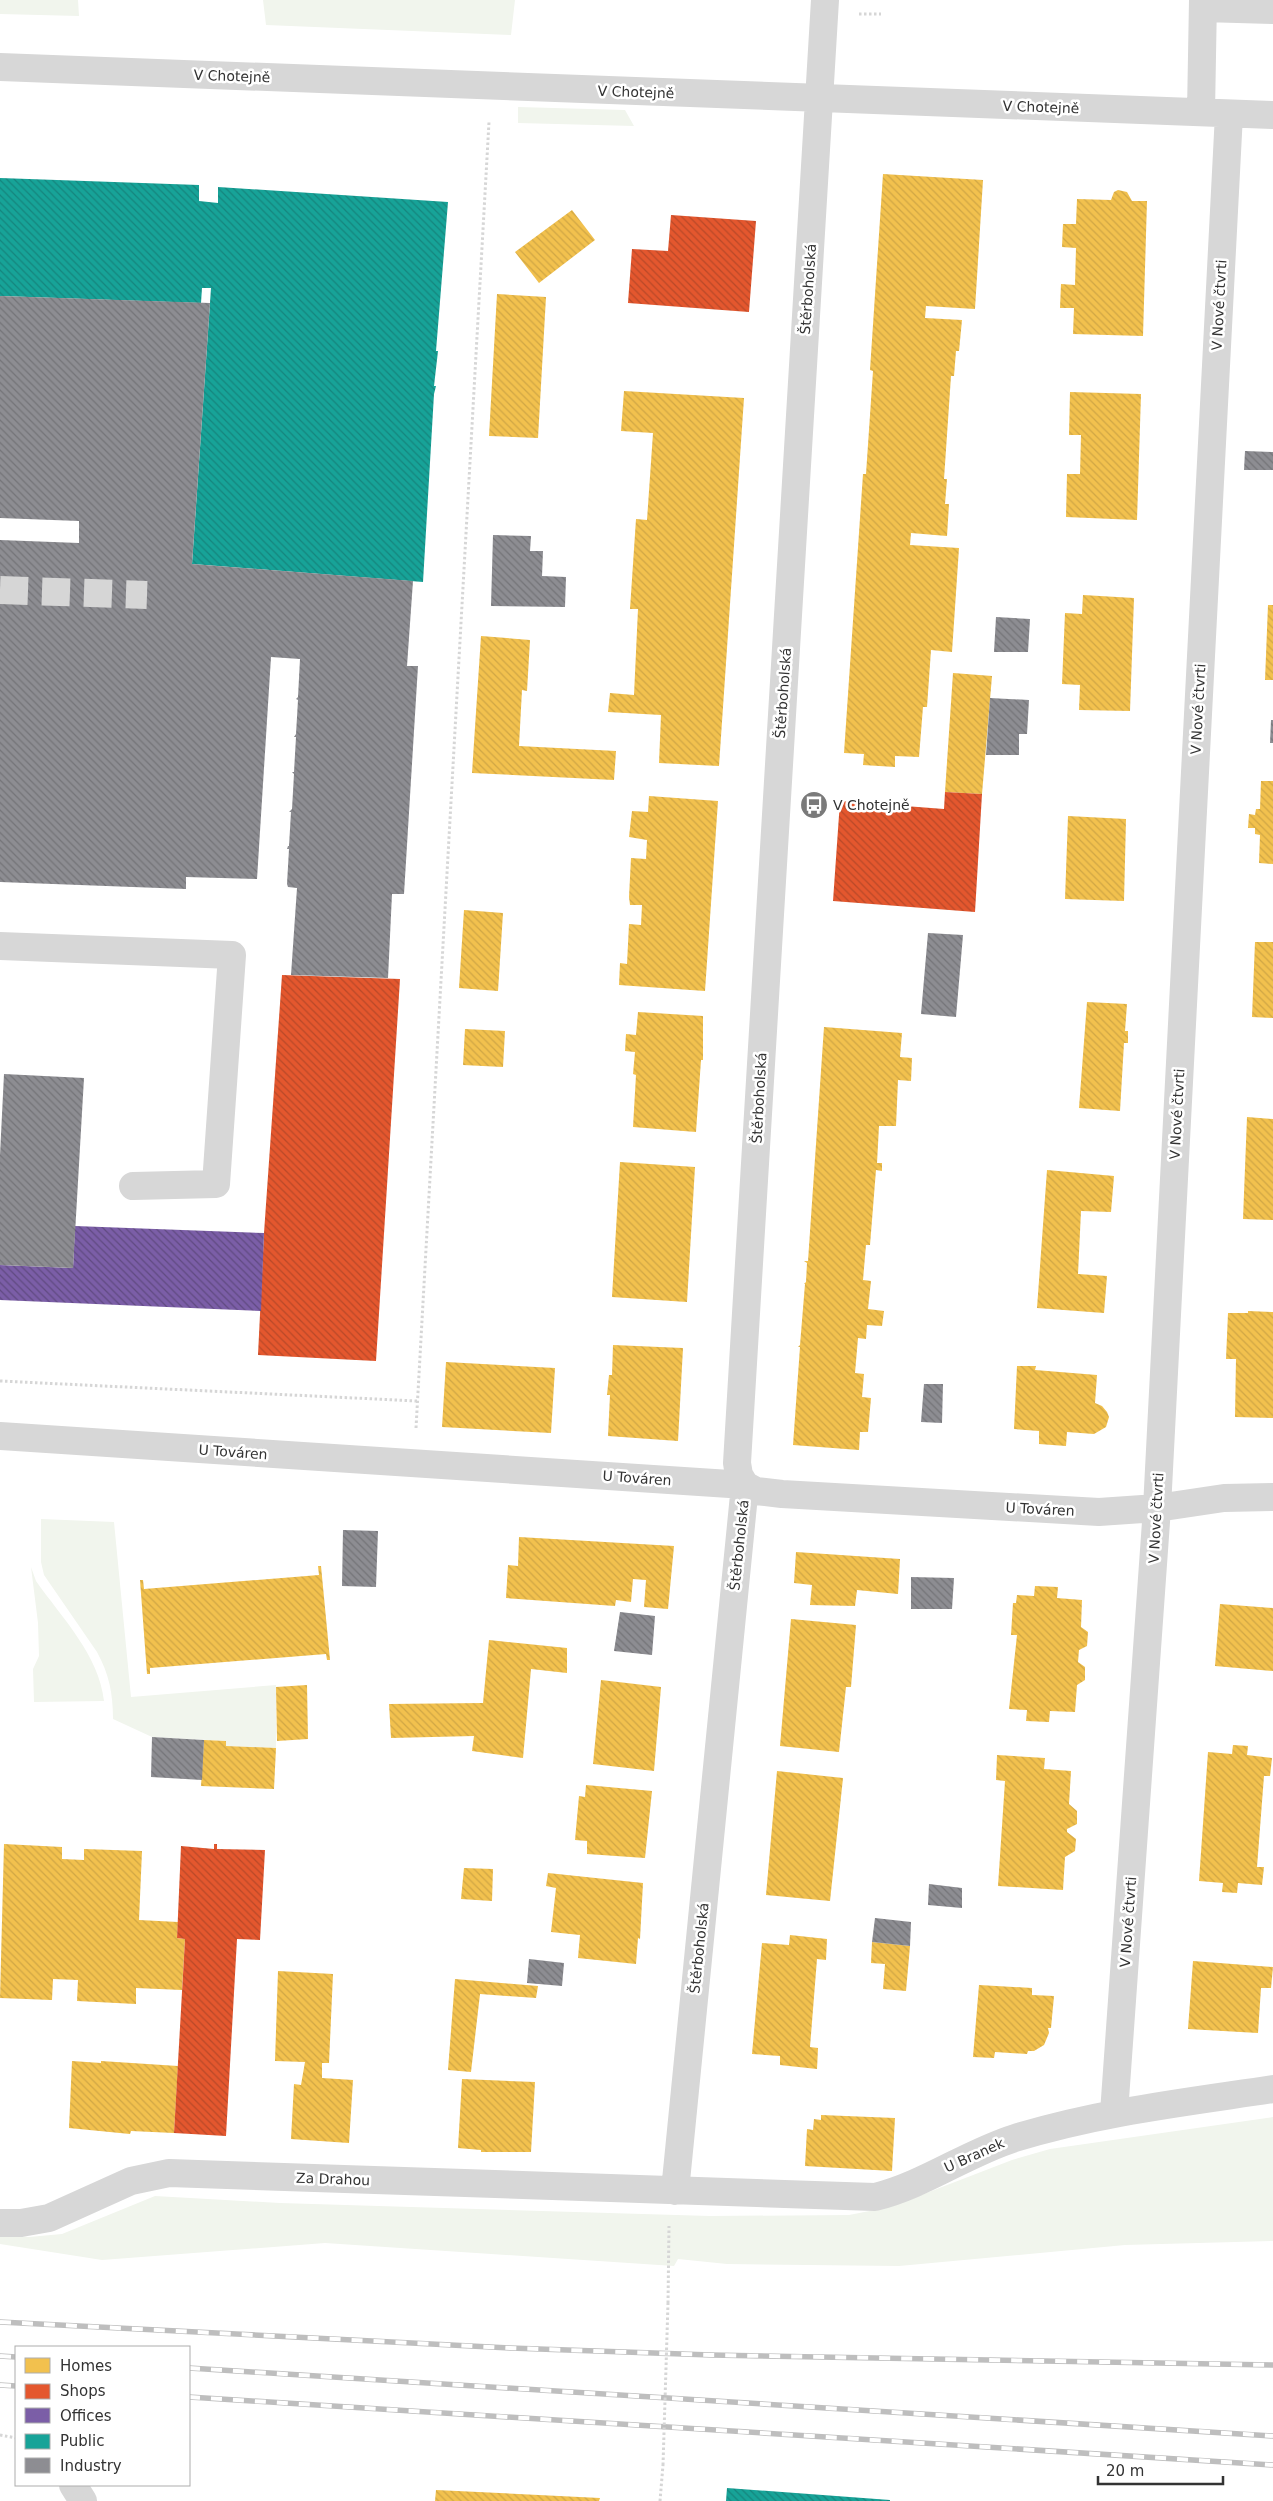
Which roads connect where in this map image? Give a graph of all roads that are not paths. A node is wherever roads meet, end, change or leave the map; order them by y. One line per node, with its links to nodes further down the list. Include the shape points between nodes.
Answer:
1 (825, 0): 5 (street, Štěrboholská)
2 (1203, 4): 3 (street); 6 (street)
3 (1273, 10)
4 (0, 67): 5 (street, V Chotejně)
5 (820, 98): 6 (street, V Chotejně); 12 (street, Štěrboholská, via 737,1463)
6 (1201, 112): 7 (street, V Chotejně)
7 (1229, 114): 8 (street, V Chotejně); 14 (street, V Nové čtvrti)
8 (1273, 115)
9 (0, 946): 10 (street, via 232,955 216,1184)
10 (133, 1186)
11 (0, 1436): 12 (street, U Továren)
12 (745, 1485): 14 (street, U Továren, via 756,1491 782,1494 1089,1512); 17 (street, Štěrboholská)
13 (1273, 1498): 14 (street, U Továren, via 1224,1498)
14 (1157, 1508): 16 (street, V Nové čtvrti)
15 (1273, 2089): 16 (street, U Branek)
16 (1114, 2113): 17 (street, U Branek, via 1015,2138 982,2150 895,2192 875,2197)
17 (675, 2191): 18 (street, Za Drahou, via 169,2173 131,2181 49,2218)
18 (0, 2223)
19 (74, 2486): 20 (street)
20 (82, 2501)

